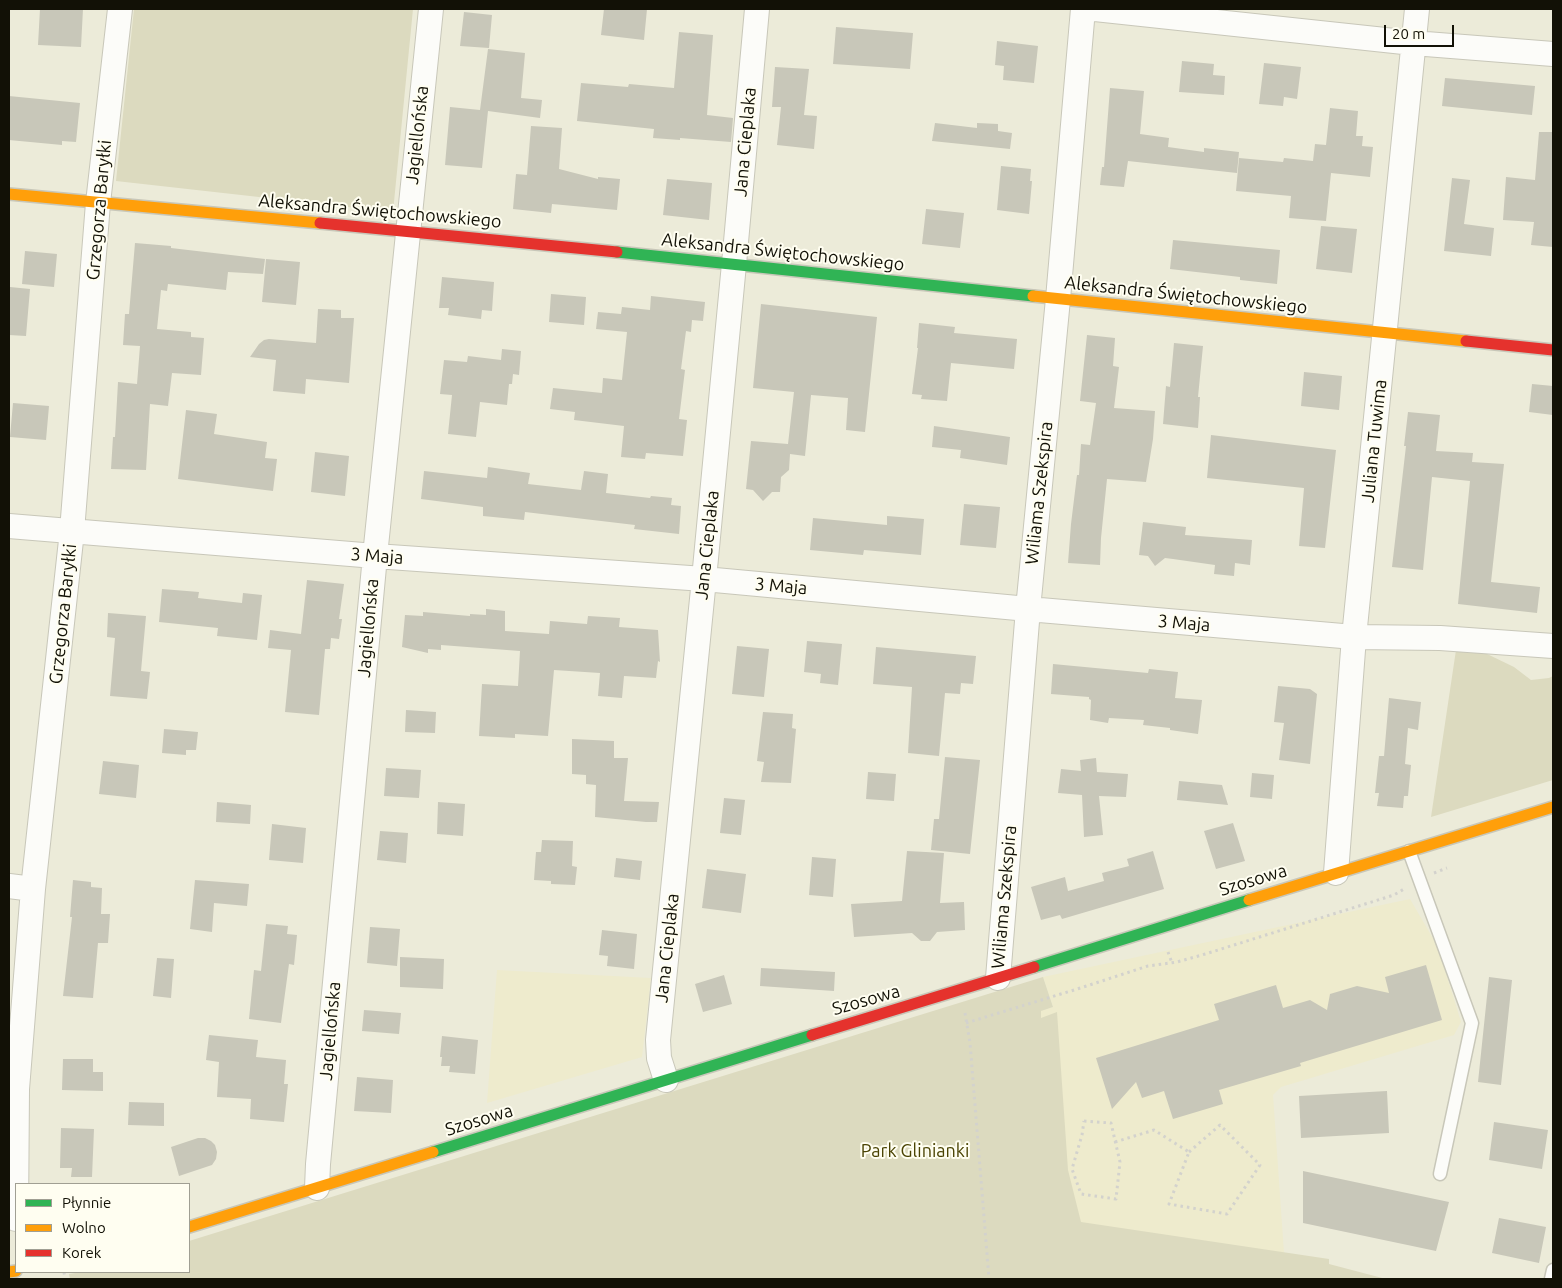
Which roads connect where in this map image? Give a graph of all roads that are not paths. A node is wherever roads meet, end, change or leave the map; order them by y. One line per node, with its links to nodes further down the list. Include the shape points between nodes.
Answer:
1 (120, 9): 10 (street, Grzegorza Baryłki)
2 (431, 9): 11 (street, Jagiellońska)
3 (757, 9): 12 (street, Jana Cieplaka)
4 (1083, 9): 13 (street, Wiliama Szekspira)
5 (1095, 9): 7 (street)
6 (1417, 9): 7 (street, Juliana Tuwima)
7 (1413, 43): 8 (street); 14 (street, Juliana Tuwima)
8 (1553, 54)
9 (9, 194): 10 (street, Aleksandra Świętochowskiego)
10 (98, 203): 11 (street, Aleksandra Świętochowskiego); 17 (street, Grzegorza Baryłki)
11 (407, 231): 12 (street, Aleksandra Świętochowskiego); 18 (street, Jagiellońska)
12 (734, 264): 13 (street, Aleksandra Świętochowskiego); 19 (street, Jana Cieplaka)
13 (1058, 299): 14 (street, Aleksandra Świętochowskiego); 20 (street, Wiliama Szekspira)
14 (1385, 333): 15 (street, Aleksandra Świętochowskiego); 21 (street, Juliana Tuwima)
15 (1553, 350)
16 (9, 526): 17 (street, 3 Maja)
17 (72, 531): 18 (street, 3 Maja); 27 (street, Grzegorza Baryłki)
18 (375, 556): 19 (street, 3 Maja); 32 (street, Jagiellońska)
19 (704, 579): 20 (street, 3 Maja); 29 (street, Jana Cieplaka, via 658,1040 659,1058)
20 (1028, 609): 21 (street, 3 Maja); 28 (street, Wiliama Szekspira)
21 (1354, 637): 22 (street, 3 Maja, via 1440,638); 25 (street, Juliana Tuwima)
22 (1553, 646)
23 (1553, 807): 24 (street, Szosowa)
24 (1409, 851): 25 (street, Szosowa); 30 (lane, via 1472,1023)
25 (1336, 873): 28 (street, Szosowa)
26 (9, 886): 27 (street)
27 (33, 889): 31 (street, Grzegorza Baryłki, via 17,1089)
28 (998, 978): 29 (street, Szosowa)
29 (666, 1080): 32 (street, Szosowa)
30 (1440, 1174)
31 (16, 1183)
32 (317, 1188): 33 (street, Szosowa)
33 (190, 1227)
34 (1553, 1270): 35 (lane)
35 (1551, 1279)

